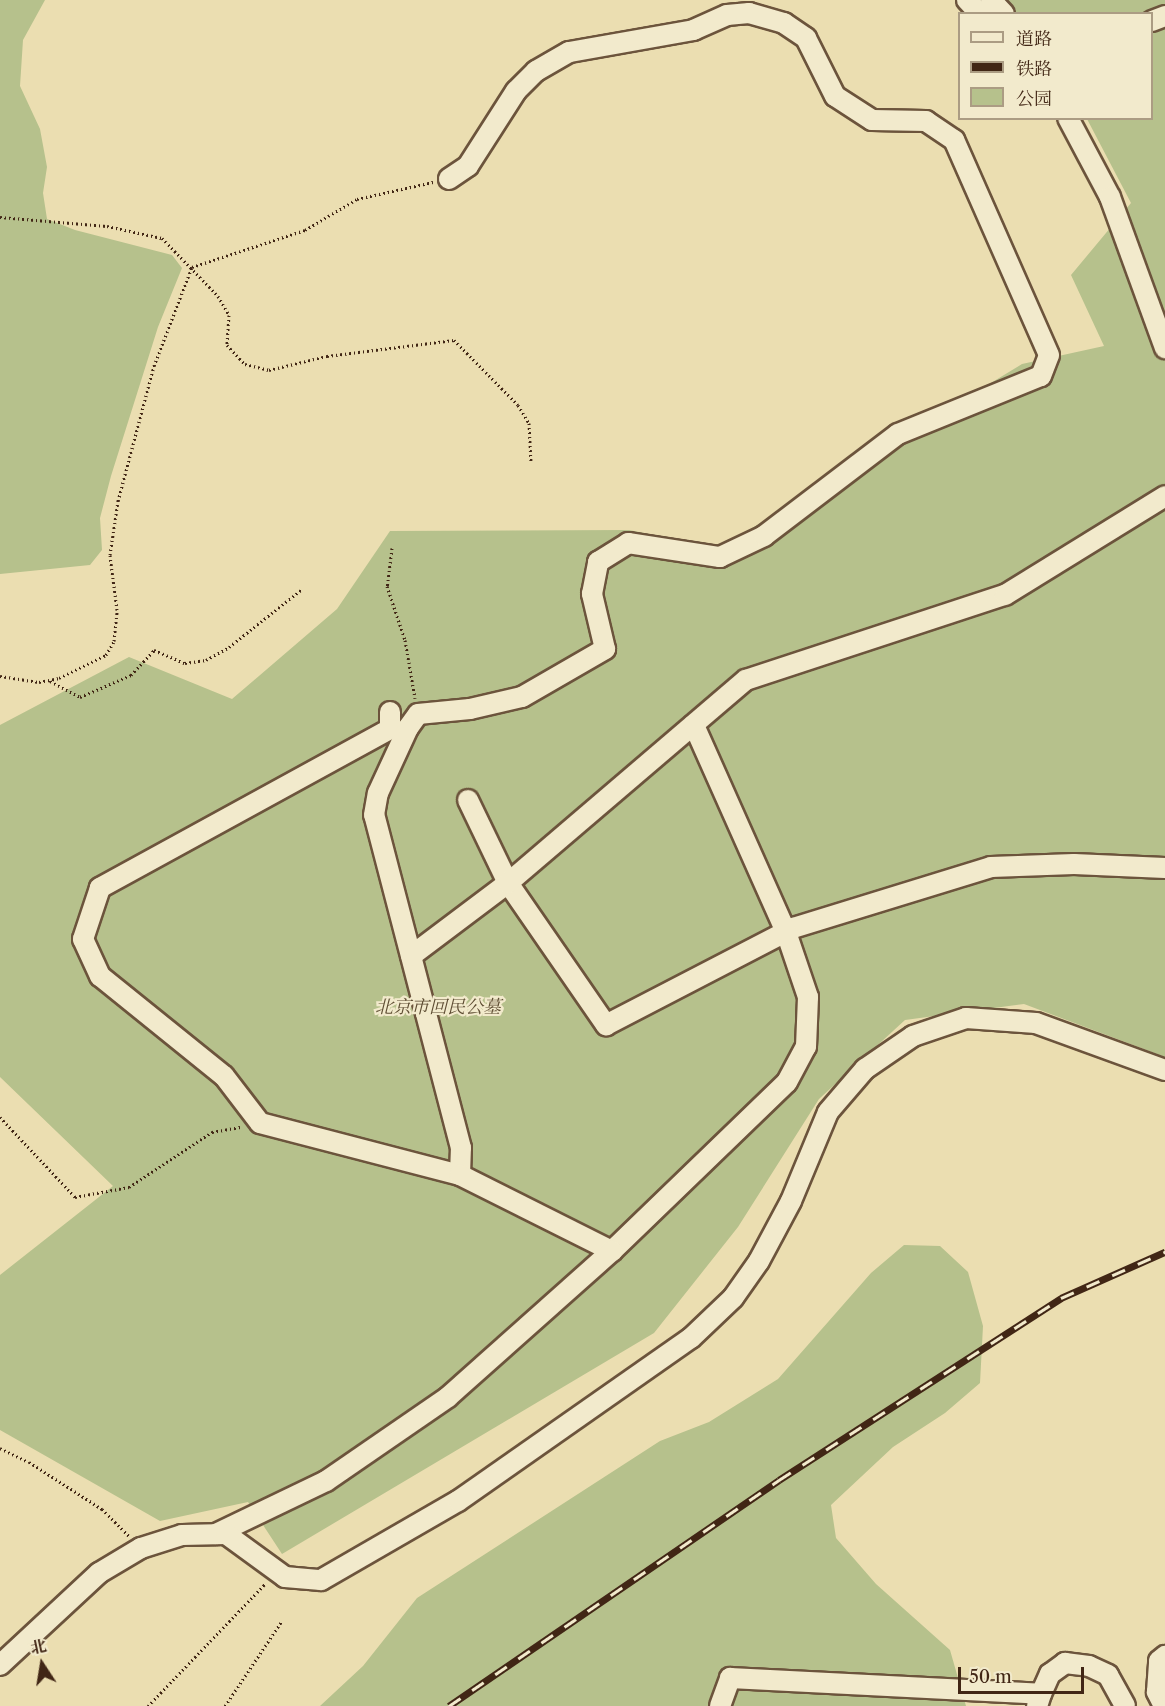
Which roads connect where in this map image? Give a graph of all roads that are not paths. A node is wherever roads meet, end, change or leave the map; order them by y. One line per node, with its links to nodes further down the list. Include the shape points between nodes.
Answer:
1 (967, 0): 3 (street)
2 (991, 0): 4 (street)
3 (978, 12)
4 (1002, 12)
5 (1069, 120): 7 (street, via 1110,197)
6 (449, 179): 15 (street, via 468,166 516,91 536,71 569,52 694,30 727,15 749,13 784,23 806,38 835,96 872,120 926,122 954,140 1050,356 1041,376 898,434 764,536 720,557 628,543 598,562 592,594 605,649 522,697 470,709 418,714 378,793 374,815)
7 (1165, 348)
8 (1165, 496): 10 (street, via 1005,595 746,680)
9 (390, 712): 17 (street, via 390,729 100,888 83,939 100,976 224,1076 260,1123)
10 (694, 725): 13 (street); 14 (street)
11 (468, 800): 13 (street)
12 (1165, 868): 14 (street, via 1074,864 991,867)
13 (508, 883): 14 (street, via 606,1025); 15 (street)
14 (786, 932): 18 (street, via 808,997 806,1047 787,1082)
15 (411, 956): 17 (street, via 461,1148)
16 (1165, 1070): 19 (street, via 1036,1023 966,1018 913,1036 865,1069 828,1112 791,1201 759,1261 733,1298 691,1338 458,1501 321,1580 285,1577 226,1534)
17 (460, 1175): 18 (street)
18 (612, 1251): 19 (street, via 448,1397 326,1481)
19 (216, 1534): 21 (street, via 182,1535 141,1548 99,1573)
20 (1165, 1656): 25 (street, via 1159,1661 1157,1692)
21 (0, 1665)
22 (1039, 1700): 23 (street, via 730,1678); 24 (street, via 1050,1674 1065,1663 1089,1666 1108,1675)
23 (720, 1706)
24 (1125, 1706)
25 (1164, 1706)

